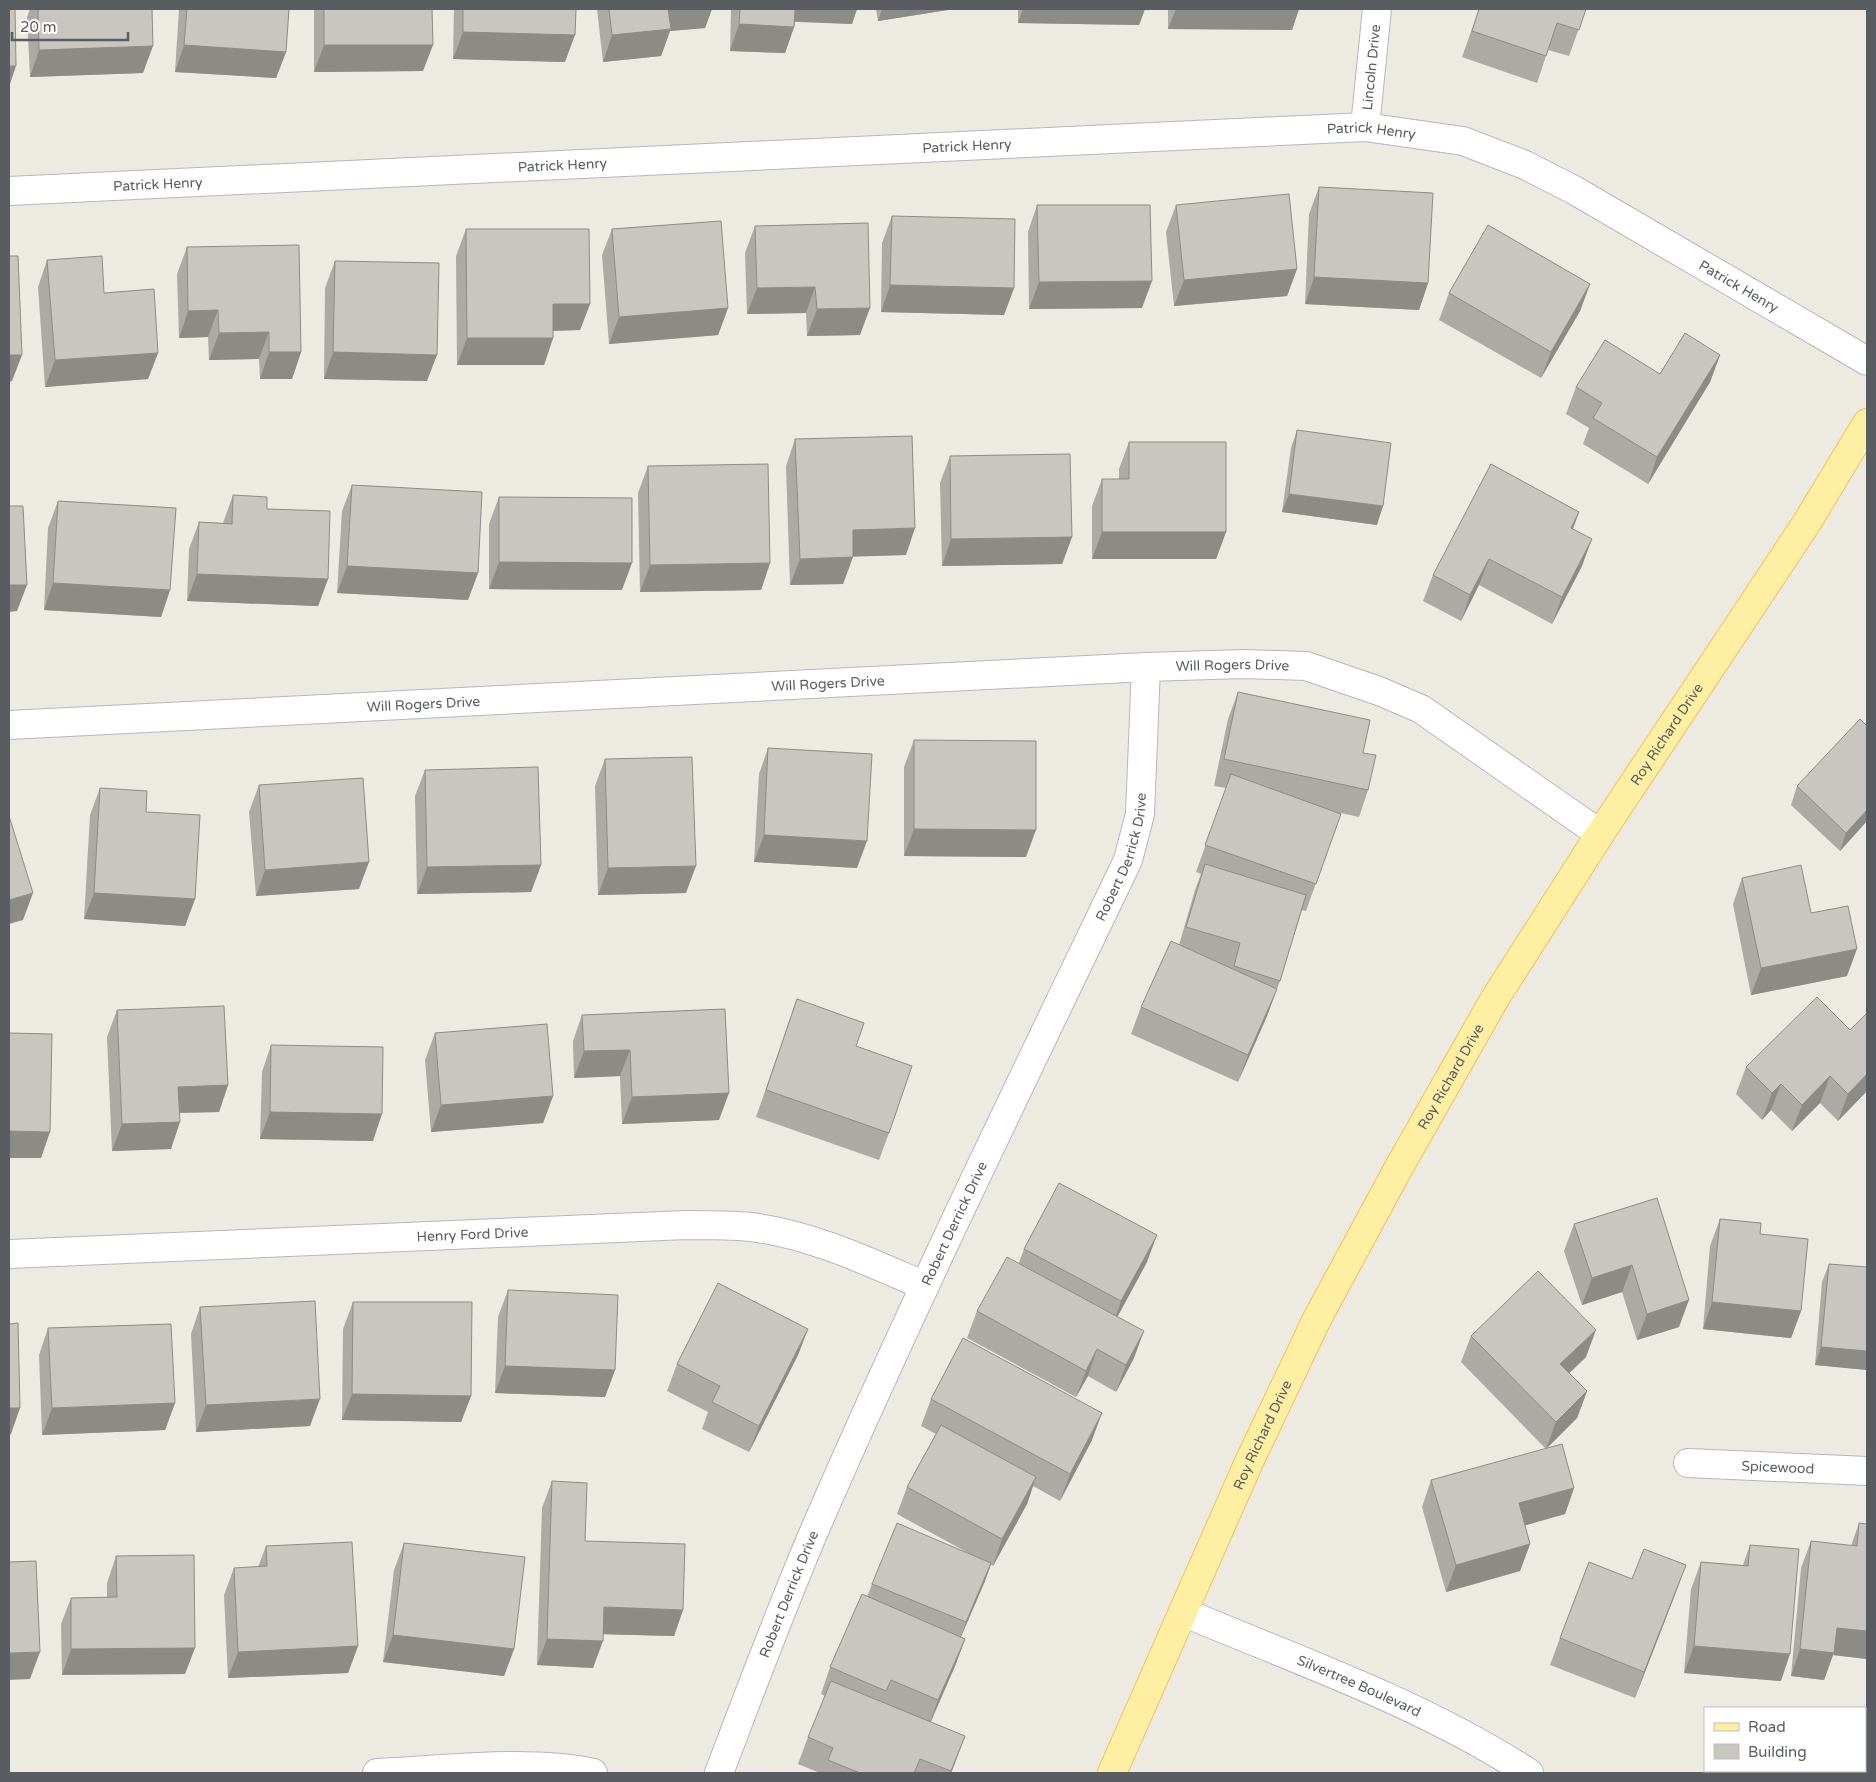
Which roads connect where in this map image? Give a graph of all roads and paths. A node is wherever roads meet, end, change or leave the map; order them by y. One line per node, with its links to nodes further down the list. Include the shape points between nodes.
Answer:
1 (1377, 9): 2 (street, Lincoln Drive)
2 (1365, 127): 3 (street, Patrick Henry); 4 (street, Patrick Henry, via 1463,141 1524,165 1574,190)
3 (9, 191)
4 (1867, 361)
5 (1867, 423): 8 (main road, Roy Richard Drive, via 1806,524)
6 (1146, 667): 7 (street, Will Rogers Drive); 8 (street, Will Rogers Drive, via 1306,666 1379,690 1421,709); 10 (street, Robert Derrick Drive, via 1140,814 1128,860)
7 (9, 725)
8 (1600, 834): 13 (main road, Roy Richard Drive, via 1494,1000 1317,1319)
9 (9, 1254): 10 (street, Henry Ford Drive, via 686,1225 751,1227 843,1251)
10 (924, 1286): 16 (street, Robert Derrick Drive, via 815,1530)
11 (1688, 1463): 12 (street, Spicewood)
12 (1867, 1470)
13 (1183, 1612): 17 (main road, Roy Richard Drive); 18 (street, Silvertree Boulevard, via 1415,1710)
14 (377, 1773): 15 (street, via 491,1767 571,1768)
15 (593, 1773)
16 (719, 1773)
17 (1112, 1773)
18 (1530, 1773)

